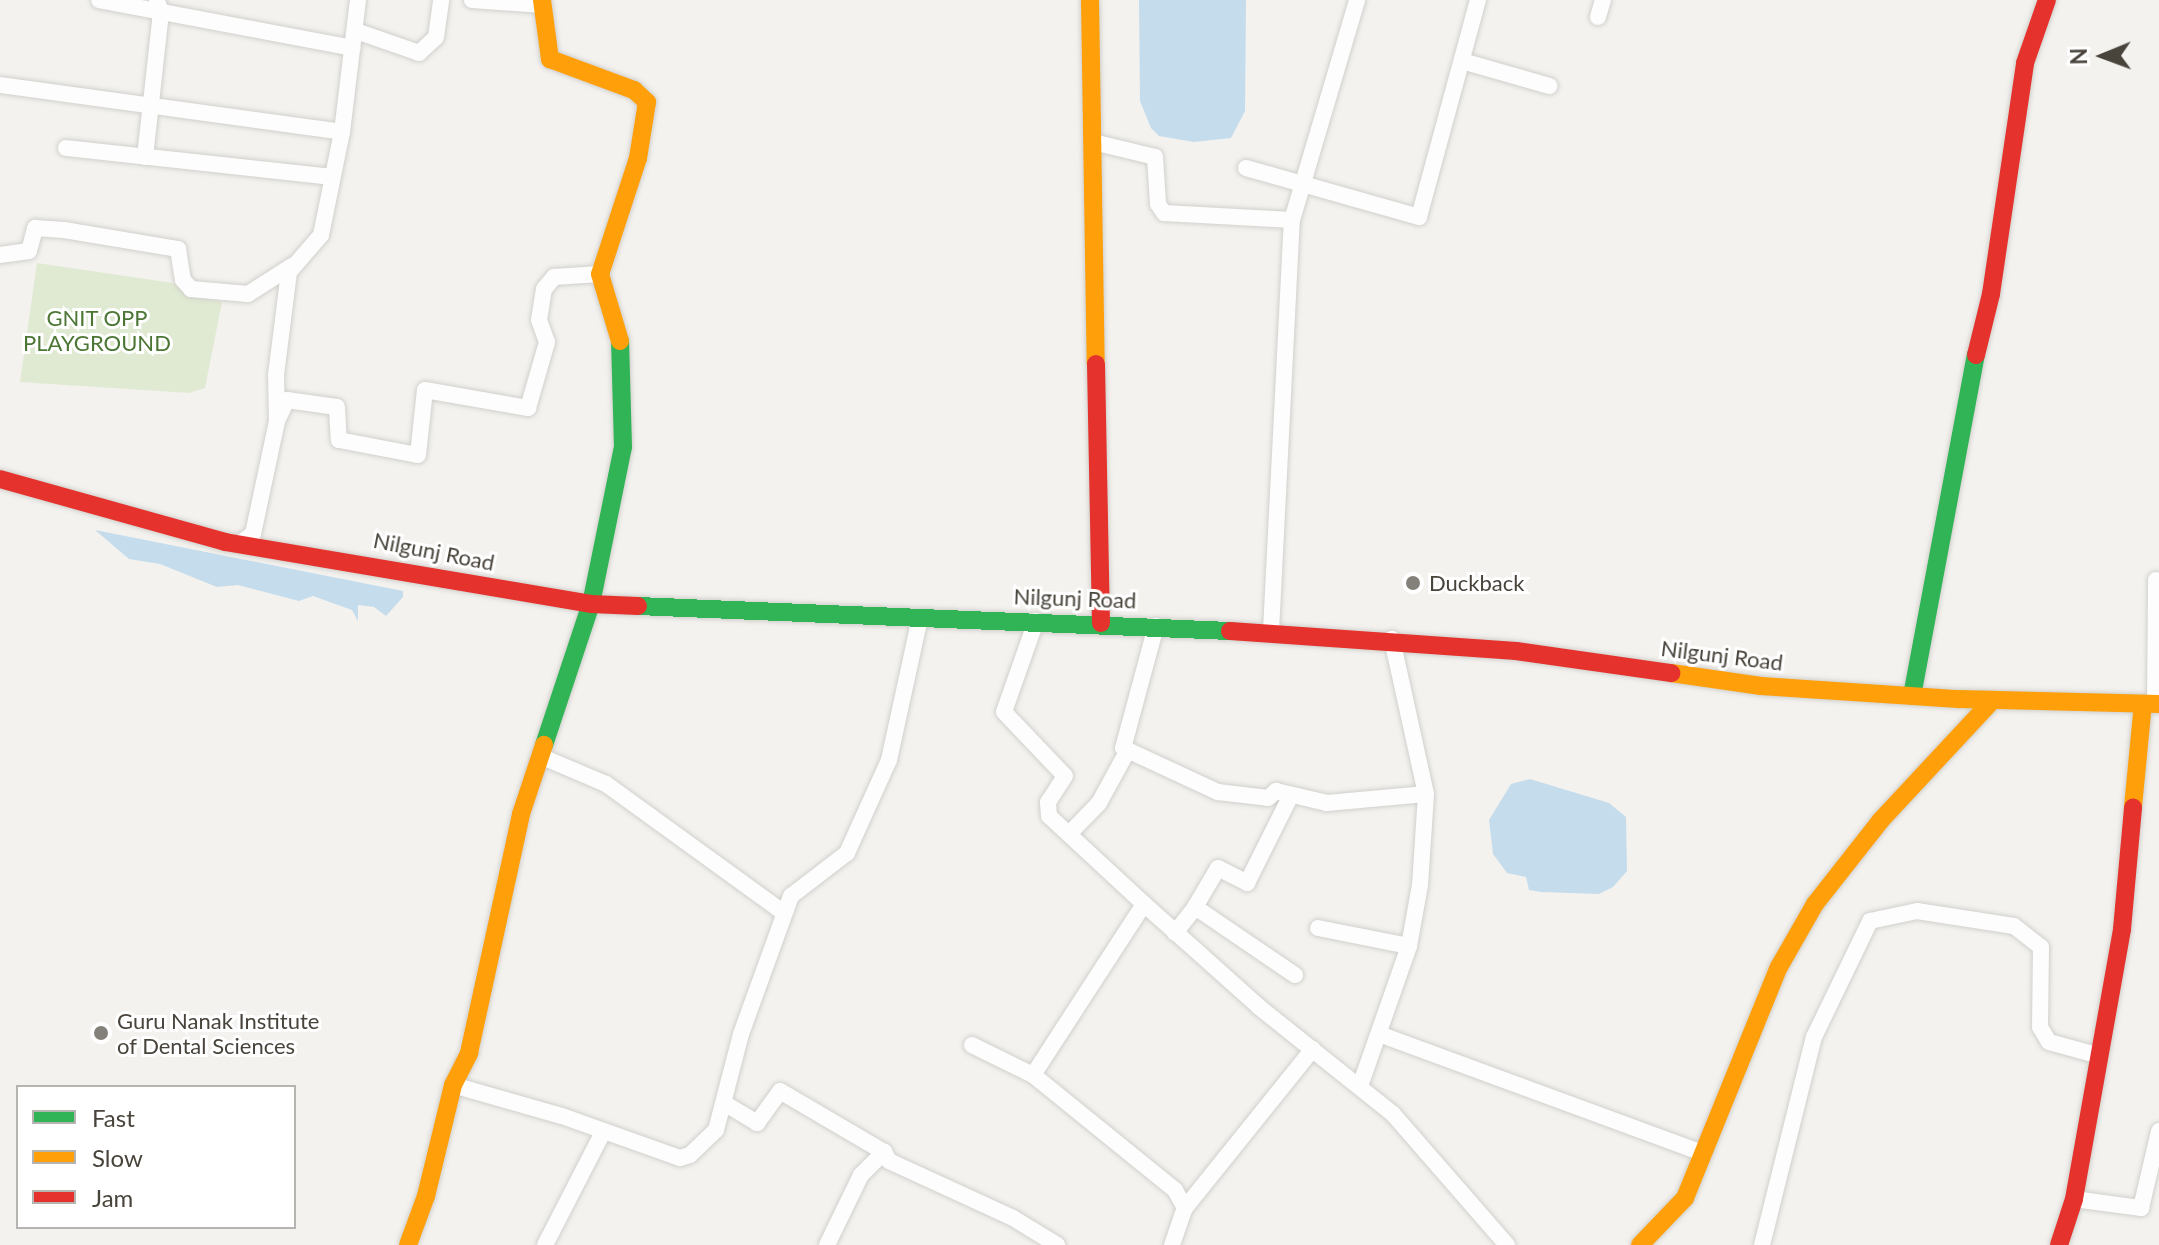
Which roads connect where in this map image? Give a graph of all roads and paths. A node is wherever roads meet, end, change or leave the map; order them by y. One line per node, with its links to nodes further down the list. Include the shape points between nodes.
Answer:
1 (99, 0): 11 (street)
2 (358, 0): 13 (street)
3 (441, 0): 13 (street, via 436,37 419,53)
4 (472, 0): 10 (street)
5 (1090, 0): 19 (street)
6 (1357, 0): 24 (street)
7 (1478, 0): 14 (street)
8 (1603, 0): 12 (street)
9 (2047, 0): 40 (street, via 2025,63 1987,312 1960,423)
10 (542, 3): 28 (street, via 550,59 634,90 647,102 638,158)
11 (158, 5): 13 (street); 17 (street)
12 (1598, 17)
13 (354, 40): 18 (street)
14 (1462, 61): 16 (street); 24 (street, via 1419,217)
15 (0, 85): 17 (street)
16 (1549, 86)
17 (148, 104): 18 (street); 21 (street)
18 (342, 132): 23 (street)
19 (1093, 142): 25 (street, via 1155,157 1158,204 1164,213); 36 (street)
20 (66, 148): 21 (street)
21 (145, 157): 23 (street)
22 (1246, 168): 24 (street)
23 (331, 177): 27 (street, via 321,235)
24 (1302, 185): 25 (street)
25 (1292, 220): 38 (street)
26 (0, 255): 27 (street, via 29,251 35,228 64,230 178,249 183,280 191,289 248,294)
27 (299, 260): 29 (street, via 289,272 276,375)
28 (600, 274): 29 (street, via 554,277 544,289 539,320 547,342 528,408 425,390 418,455 339,440 337,407 287,400); 33 (street, via 614,307 622,352 623,447)
29 (277, 421): 31 (street, via 253,534)
30 (0, 479): 31 (street, Nilgunj Road)
31 (239, 544): 33 (street, Nilgunj Road)
32 (2156, 580): 42 (street)
33 (591, 604): 34 (street, Nilgunj Road); 44 (street)
34 (920, 618): 35 (street, Nilgunj Road); 50 (street, via 889,760 861,828 847,853 791,896)
35 (1036, 621): 36 (street, Nilgunj Road); 47 (street, via 1004,712 1065,776 1046,809)
36 (1101, 623): 37 (street, Nilgunj Road)
37 (1156, 626): 38 (street, Nilgunj Road); 43 (street, via 1123,748)
38 (1271, 631): 39 (street, Nilgunj Road)
39 (1392, 639): 40 (street, Nilgunj Road, via 1761,686); 45 (street)
40 (1912, 696): 41 (street, Nilgunj Road)
41 (1993, 700): 42 (street, Nilgunj Road); 66 (street, via 1881,820 1815,904 1779,967)
42 (2152, 704): 58 (street)
43 (1128, 750): 46 (street, via 1218,792); 47 (street, via 1099,803)
44 (540, 756): 50 (street, via 606,784); 60 (street, via 521,814 469,1053)
45 (1426, 794): 46 (street, via 1327,803); 53 (street)
46 (1291, 795): 49 (street, via 1247,883 1218,868)
47 (1069, 834): 48 (street)
48 (1144, 904): 52 (street); 59 (street)
49 (1195, 907): 52 (street); 54 (street)
50 (784, 913): 62 (street, via 741,1034)
51 (1318, 928): 53 (street)
52 (1175, 933): 57 (street)
53 (1409, 946): 55 (street)
54 (1295, 975)
55 (1379, 1034): 61 (street); 66 (street)
56 (972, 1045): 59 (street)
57 (1313, 1049): 61 (street); 68 (street)
58 (2100, 1056): 67 (street); 76 (street, via 2049,1042 2040,1027 2041,947 2014,926 1917,911 1870,921 1814,1037)
59 (1033, 1075): 68 (street, via 1158,1174)
60 (453, 1085): 64 (street); 69 (street, via 426,1196)
61 (1360, 1086): 74 (street, via 1393,1114)
62 (724, 1103): 64 (street, via 716,1130 680,1158); 65 (street, via 757,1123 780,1091)
63 (2159, 1131): 67 (street, via 2141,1208)
64 (603, 1132): 70 (street)
65 (884, 1152): 71 (street, via 861,1175); 72 (street, via 889,1161 1013,1218)
66 (1702, 1153): 75 (street, via 1685,1198)
67 (2074, 1199): 77 (street)
68 (1185, 1208): 73 (street)
69 (408, 1245)
70 (545, 1245)
71 (827, 1245)
72 (1057, 1245)
73 (1172, 1245)
74 (1507, 1245)
75 (1640, 1245)
76 (1762, 1245)
77 (2059, 1245)

